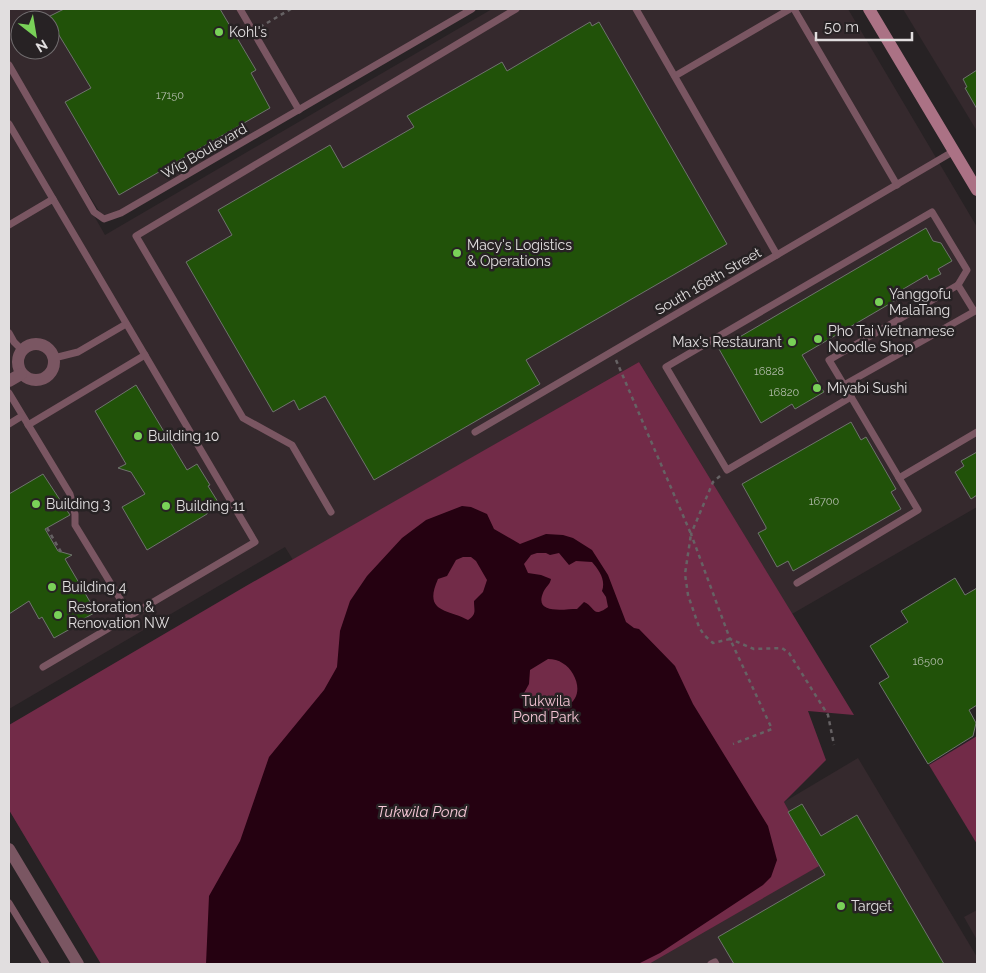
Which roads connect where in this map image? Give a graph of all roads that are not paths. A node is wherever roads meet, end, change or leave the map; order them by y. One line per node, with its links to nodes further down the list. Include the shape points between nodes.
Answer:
1 (240, 9): 9 (lane)
2 (472, 9): 9 (lane, Wig Boulevard)
3 (516, 9): 35 (lane, via 136,236 243,418 292,445)
4 (636, 9): 8 (lane)
5 (792, 9): 8 (lane); 12 (lane)
6 (869, 9): 11 (main road)
7 (9, 65): 9 (lane, Wig Boulevard, via 94,212 104,219 121,213)
8 (675, 76): 16 (lane)
9 (299, 110)
10 (9, 124): 14 (lane)
11 (954, 151): 12 (lane, South 168th Street); 13 (main road)
12 (897, 185): 16 (lane, South 168th Street)
13 (977, 190)
14 (52, 199): 15 (lane); 19 (lane)
15 (9, 225)
16 (777, 255): 32 (lane, South 168th Street)
17 (958, 285): 18 (lane); 26 (lane, via 829,360); 28 (lane, via 967,270 932,212 666,368 727,470)
18 (976, 311): 26 (lane)
19 (126, 324): 22 (lane); 23 (lane, via 78,352)
20 (9, 333): 21 (lane)
21 (22, 350): 23 (street, via 39,344 50,350); 24 (street, via 17,362)
22 (144, 355): 31 (lane); 37 (lane, via 255,542)
23 (54, 358): 24 (street, via 54,367 42,380 31,380)
24 (21, 374): 25 (street)
25 (9, 381)
26 (844, 386): 28 (lane)
27 (9, 393): 29 (lane)
28 (851, 397): 34 (lane)
29 (22, 416): 30 (lane); 31 (lane)
30 (9, 424)
31 (28, 425): 37 (lane, via 70,494 75,525)
32 (475, 432)
33 (977, 432): 34 (lane)
34 (899, 478): 36 (lane, via 918,510)
35 (331, 512)
36 (797, 583)
37 (130, 615): 38 (lane)
38 (43, 666)
39 (9, 850): 42 (street)
40 (9, 903): 41 (lane)
41 (46, 964)
42 (78, 964)
43 (711, 964): 44 (lane)
44 (716, 964)

